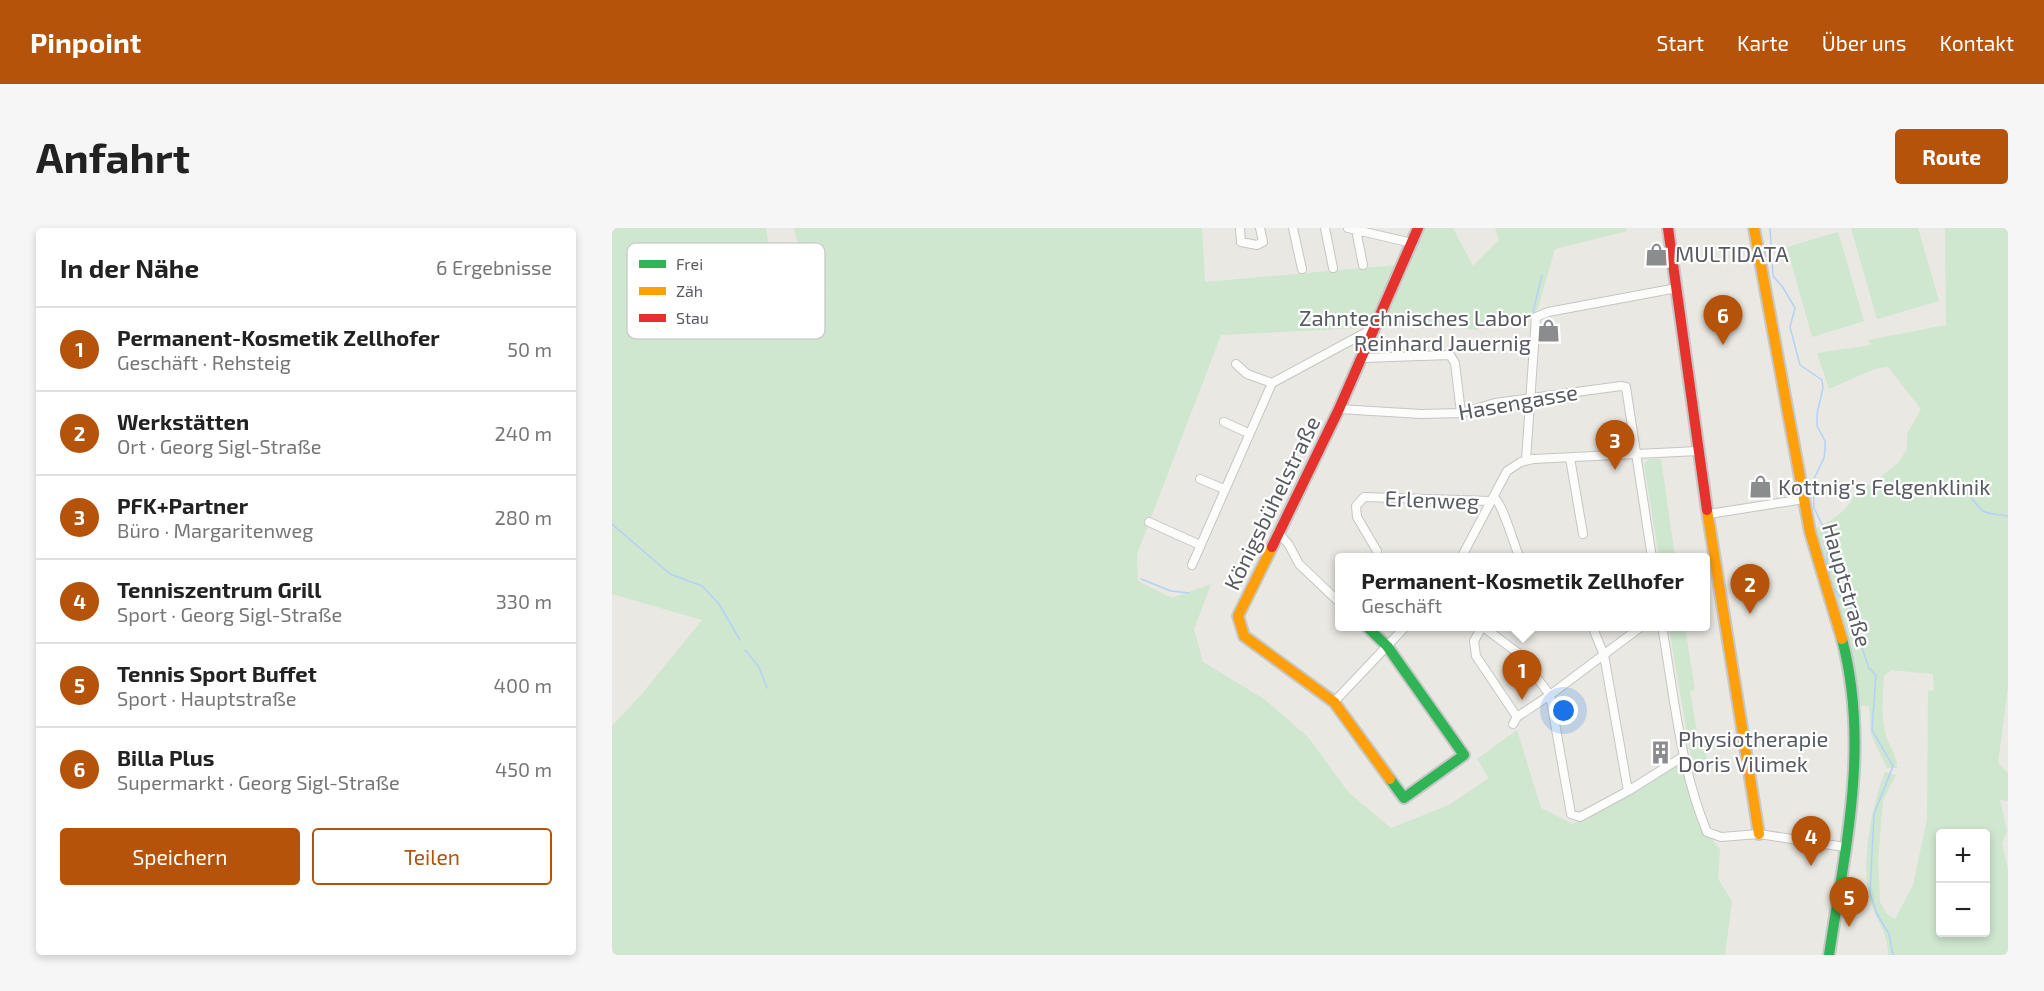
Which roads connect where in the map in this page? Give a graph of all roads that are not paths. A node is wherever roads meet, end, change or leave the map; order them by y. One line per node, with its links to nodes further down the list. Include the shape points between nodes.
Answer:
1 (1240, 228): 2 (street, via 1241,242 1257,245 1263,242)
2 (1260, 228)
3 (1293, 228): 12 (street)
4 (1325, 228): 11 (street)
5 (1418, 228): 9 (street, Königsbühelstraße)
6 (1668, 228): 13 (street)
7 (1754, 228): 30 (street, Hauptstraße)
8 (1352, 229): 9 (street); 10 (street)
9 (1412, 243): 14 (street, Königsbühelstraße)
10 (1363, 265)
11 (1333, 268)
12 (1302, 269)
13 (1677, 288): 18 (street, via 1539,314 1533,322); 23 (street)
14 (1376, 327): 15 (street, Königsbühelstraße); 17 (street)
15 (1363, 358): 19 (street, Königsbühelstraße); 20 (street, via 1450,355 1455,363)
16 (1236, 364): 17 (street, via 1247,374)
17 (1272, 383): 22 (street)
18 (1531, 398): 20 (street, Hasengasse); 24 (street, Hasengasse, via 1626,387); 26 (street)
19 (1339, 409): 20 (street, Hasengasse); 33 (street, Königsbühelstraße)
20 (1461, 413)
21 (1224, 422): 22 (street)
22 (1248, 433): 28 (street)
23 (1698, 451): 24 (street); 31 (street)
24 (1638, 456): 25 (street); 39 (street)
25 (1570, 458): 26 (street); 34 (street)
26 (1526, 460): 29 (street, via 1507,471)
27 (1200, 479): 28 (street)
28 (1224, 489): 35 (street)
29 (1492, 499): 36 (street, Erlenweg, via 1365,497 1356,506 1357,517); 37 (street); 38 (street, via 1502,505)
30 (1804, 499): 31 (street); 56 (street, Hauptstraße, via 1821,573 1846,649 1855,707 1856,752)
31 (1709, 514): 55 (street)
32 (1149, 522): 35 (street)
33 (1278, 532): 41 (street, via 1299,564); 52 (street, Königsbühelstraße, via 1238,616 1244,636)
34 (1582, 534)
35 (1200, 545): 40 (street)
36 (1377, 551)
37 (1464, 553)
38 (1518, 553)
39 (1651, 553)
40 (1192, 565)
41 (1335, 598)
42 (1370, 631): 49 (street)
43 (1402, 631): 49 (street)
44 (1480, 631): 51 (street, via 1474,640 1476,656 1515,720)
45 (1488, 631): 51 (street, via 1518,653)
46 (1594, 631): 50 (street)
47 (1637, 631): 50 (street)
48 (1663, 631): 53 (street)
49 (1387, 646): 52 (street); 52 (street, Königsbühelstraße, via 1464,755 1404,798)
50 (1604, 655): 51 (street); 54 (street)
51 (1550, 695): 54 (street, via 1571,814 1580,817)
52 (1334, 702)
53 (1684, 756): 54 (street); 55 (street, via 1707,832 1721,837)
54 (1628, 791)
55 (1759, 834): 56 (street)
56 (1845, 847): 57 (street, Hauptstraße)
57 (1829, 955)

